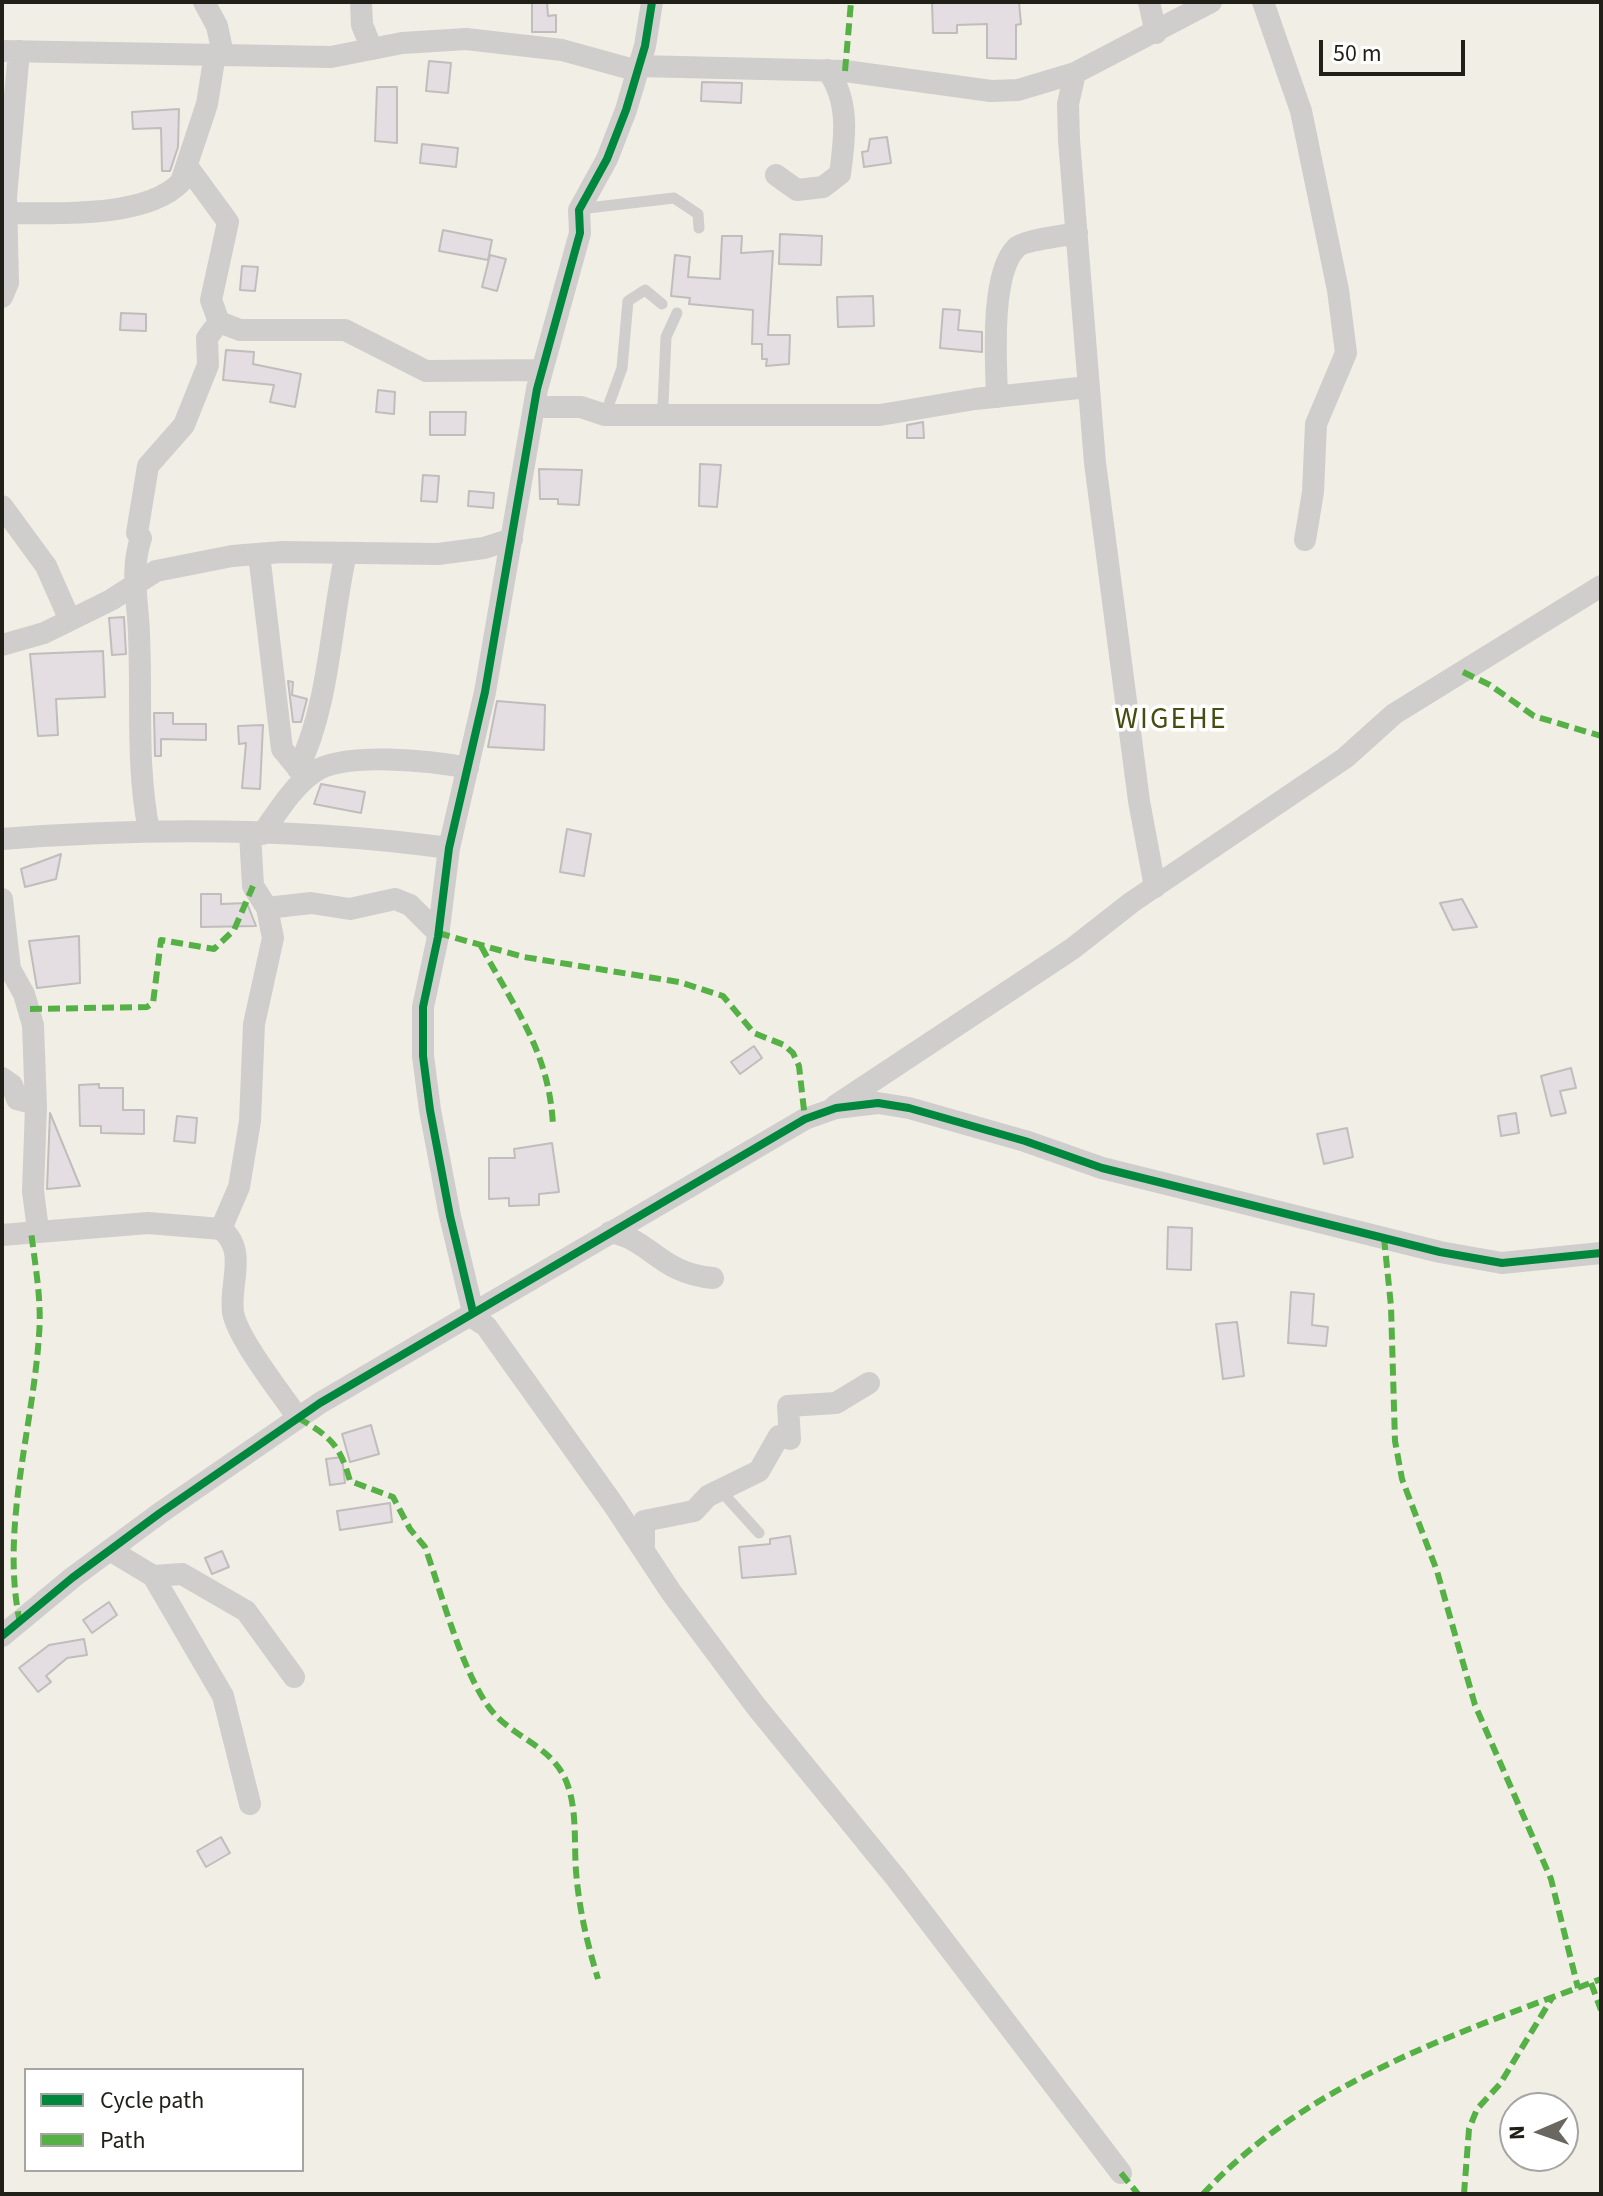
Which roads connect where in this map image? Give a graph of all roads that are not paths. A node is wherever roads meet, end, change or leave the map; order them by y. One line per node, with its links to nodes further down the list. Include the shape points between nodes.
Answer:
1 (204, 2): 10 (street, via 217,26)
2 (361, 2): 8 (street, via 362,25)
3 (652, 2): 11 (street)
4 (1149, 2): 7 (street)
5 (1211, 2): 7 (street)
6 (1263, 2): 32 (street, via 1301,111 1346,353 1316,424)
7 (1156, 33): 13 (street)
8 (372, 49): 10 (street, via 331,57); 11 (street, via 466,39 562,50)
9 (10, 51): 10 (street); 17 (street)
10 (219, 54): 14 (street)
11 (638, 68): 12 (street); 16 (street, via 607,159)
12 (827, 70): 13 (street, via 991,91 1018,90); 15 (street, via 840,86 845,133 840,174 823,187 797,190)
13 (1075, 73): 19 (street, via 1068,104)
14 (187, 166): 17 (street, via 171,192 135,205); 23 (street, via 228,222 211,300)
15 (776, 175)
16 (579, 210): 18 (lane, via 674,198 698,214); 24 (street, via 580,233)
17 (5, 213): 20 (street, via 8,283)
18 (699, 228)
19 (1077, 233): 25 (street); 26 (street, via 1021,245 1013,252 995,329)
20 (2, 297)
21 (662, 304): 28 (lane, via 645,290 628,301 622,368)
22 (677, 313): 29 (lane, via 666,337 663,405)
23 (219, 322): 24 (street, via 240,330 345,330 426,371); 35 (street, via 207,338 208,365 184,425 148,466)
24 (542, 370): 27 (street)
25 (1088, 387): 26 (street); 45 (street, via 1139,801)
26 (997, 397): 29 (street, via 880,415)
27 (535, 407): 28 (street, via 581,407); 31 (street)
28 (605, 415): 29 (street)
29 (655, 415)
30 (2, 506): 37 (street, via 46,566)
31 (512, 539): 33 (street, via 438,554); 39 (street)
32 (1305, 540)
33 (346, 553): 34 (street); 40 (street, via 323,698)
34 (259, 554): 35 (street, via 156,571); 40 (street, via 282,749)
35 (133, 584): 37 (street); 41 (street, via 139,633 140,765)
36 (1601, 586): 45 (street, via 1394,714 1345,758)
37 (69, 618): 38 (street, via 44,633)
38 (2, 645)
39 (468, 768): 40 (street, via 372,761 334,763); 44 (street)
40 (302, 773): 42 (street)
41 (149, 831): 42 (street); 43 (street)
42 (256, 834): 44 (street, via 341,836); 47 (street, via 253,886)
43 (2, 839)
44 (449, 848): 48 (street)
45 (1155, 887): 51 (street, via 1072,949)
46 (2, 899): 50 (street, via 10,969 33,1025)
47 (267, 908): 48 (street, via 311,903 350,909 395,899 410,905); 52 (street, via 273,938 254,1024 250,1121 239,1187)
48 (438, 933): 58 (street, via 423,1007 423,1056)
49 (2, 1078): 50 (street, via 22,1102)
50 (36, 1104): 53 (street, via 33,1191)
51 (831, 1109): 54 (street); 56 (street, via 878,1103 909,1108 1102,1168 1440,1252 1502,1263)
52 (221, 1229): 53 (street, via 148,1223); 60 (street, via 234,1246 233,1311 242,1339)
53 (38, 1230): 55 (street)
54 (610, 1232): 57 (street, via 633,1240 682,1273); 58 (street)
55 (2, 1235)
56 (1601, 1253)
57 (713, 1278)
58 (471, 1314): 60 (street); 64 (street, via 486,1326)
59 (869, 1383): 61 (street, via 836,1403 788,1406 790,1439 779,1436 759,1471)
60 (298, 1418): 63 (street)
61 (720, 1490): 62 (lane); 64 (street, via 694,1511 644,1521)
62 (759, 1533)
63 (110, 1550): 65 (street); 66 (street)
64 (644, 1550): 69 (street, via 755,1705 896,1878)
65 (153, 1576): 67 (street, via 182,1574 246,1611); 68 (street, via 223,1696)
66 (2, 1636)
67 (294, 1677)
68 (250, 1804)
69 (1121, 2173)

